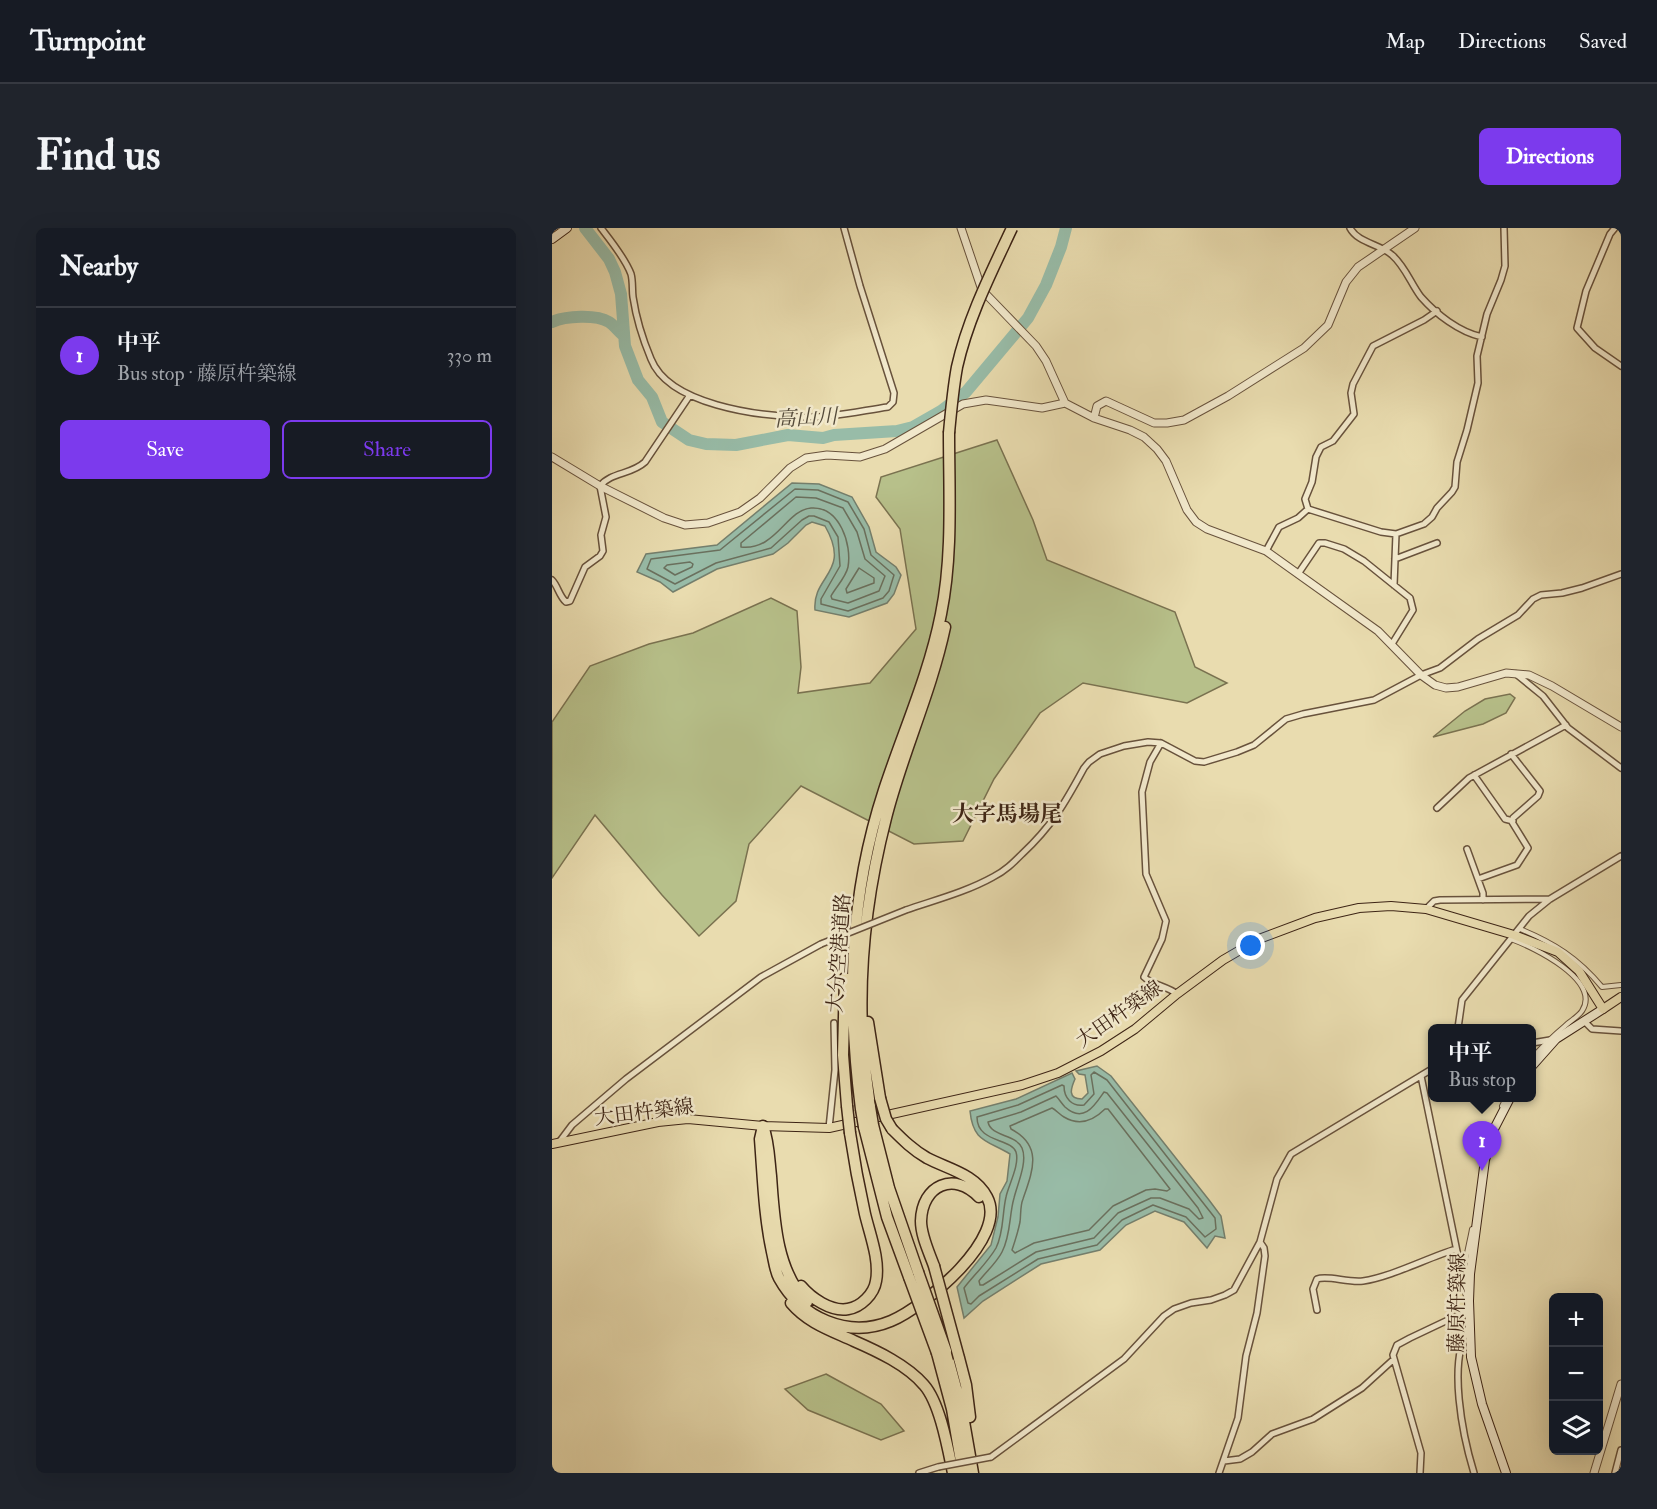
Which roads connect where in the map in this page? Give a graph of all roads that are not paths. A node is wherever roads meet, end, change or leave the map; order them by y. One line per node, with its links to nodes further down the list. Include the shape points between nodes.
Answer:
1 (601, 228): 15 (street, via 631,275 647,350 658,373)
2 (844, 228): 15 (street, via 894,393 893,402 888,407 803,417 750,412)
3 (961, 228): 16 (street, via 982,290 1028,336 1046,361)
4 (1012, 228): 18 (highway, 大分空港道路, bridge, via 965,339)
5 (1350, 228): 11 (street, via 1353,234)
6 (1415, 228): 11 (street)
7 (1504, 228): 13 (street, via 1505,266)
8 (1615, 228): 14 (street, via 1586,291 1577,328 1595,348)
9 (561, 229): 10 (main road)
10 (552, 239)
11 (1384, 249): 12 (street, via 1394,256 1422,297); 17 (street, via 1358,267 1346,282 1328,325 1304,348 1228,396 1184,420 1167,423 1154,423 1106,401 1097,406)
12 (1437, 311): 13 (street, via 1462,331); 21 (street, via 1373,346 1353,384 1354,414 1316,457 1305,499)
13 (1482, 337): 22 (street, via 1477,356 1478,383 1457,462 1455,487 1424,524)
14 (1621, 366)
15 (690, 395): 20 (street, via 656,448 636,470 610,477)
16 (1065, 403): 17 (street); 20 (street, via 1042,408 986,400 963,404 885,450 860,456 806,458 740,512 708,523 685,525 664,518)
17 (1094, 418): 24 (street, via 1130,430 1157,449 1196,522)
18 (949, 433): 41 (highway, 大分空港道路, via 944,598 929,661); 48 (highway, 大分空港道路, via 954,546 949,609 935,670 886,818)
19 (552, 458): 20 (street)
20 (600, 486): 28 (street, via 606,517 601,535 603,551 585,567 570,600 562,599)
21 (1308, 509): 22 (street); 24 (street, via 1279,527)
22 (1396, 534): 25 (street)
23 (1437, 543): 25 (street)
24 (1266, 551): 26 (street)
25 (1395, 559): 29 (street)
26 (1298, 574): 29 (street, via 1319,543 1325,543 1364,561); 30 (street)
27 (1621, 574): 32 (street, via 1533,599 1518,615 1455,658)
28 (552, 580)
29 (1394, 585): 30 (street, via 1410,598 1413,610)
30 (1392, 644): 32 (street)
31 (1516, 674): 32 (street, via 1446,688); 33 (street, via 1543,696); 34 (street, via 1529,675 1552,686)
32 (1421, 675): 35 (street, via 1374,700 1286,719 1254,745 1215,759 1195,761)
33 (1566, 725): 36 (street); 37 (street)
34 (1621, 727)
35 (1161, 743): 51 (street, via 1150,762 1142,792 1146,874 1166,921 1144,976); 68 (street, bridge, via 1148,741 1100,754 1089,762 1056,818 1009,867 978,885 906,910 794,958 752,984 626,1079)
36 (1510, 754): 38 (street); 40 (street, via 1540,791)
37 (1621, 768)
38 (1474, 775): 39 (street); 40 (street, via 1505,819)
39 (1437, 808)
40 (1513, 821): 44 (street, via 1528,848 1517,865)
41 (872, 834): 65 (highway, 大分空港道路, via 859,900 851,987 853,1047); 72 (highway, bridge, via 846,959 843,1046 850,1132 876,1261 876,1284 861,1304 836,1309 822,1304)
42 (1467, 849): 44 (street)
43 (1621, 856): 45 (street)
44 (1478, 879): 46 (street)
45 (1550, 899): 46 (street); 49 (street)
46 (1483, 900): 47 (street, via 1440,900)
47 (1426, 909): 49 (main road, 大田杵築線); 51 (main road, 大田杵築線, via 1359,908 1314,918 1259,939 1222,960)
48 (866, 920): 65 (highway, 大分空港道路, via 861,1005); 72 (highway, bridge, via 868,1017 886,1119 909,1147 981,1188 988,1198 990,1220 978,1246 951,1278 891,1321 842,1327 823,1320 792,1297)
49 (1515, 934): 50 (street, via 1548,940 1602,987); 53 (main road, 大田杵築線, via 1558,952 1579,971); 56 (street, via 1462,1000); 58 (street, via 1557,962 1579,983 1585,995 1581,1014)
50 (1621, 985)
51 (1177, 994): 67 (main road, 大田杵築線, via 1101,1052 1058,1073 1022,1085)
52 (1621, 997): 53 (main road)
53 (1603, 1009): 54 (main road)
54 (1584, 1021): 57 (street, via 1593,1029); 58 (main road)
55 (834, 1023): 67 (street, via 835,1070)
56 (1459, 1024)
57 (1621, 1031)
58 (1552, 1039): 59 (street); 60 (street); 61 (main road)
59 (1536, 1042)
60 (1536, 1054)
61 (1536, 1061)
62 (1428, 1072): 63 (street)
63 (1421, 1076): 69 (street, via 1291,1154 1277,1179); 70 (street)
64 (1506, 1102): 71 (main road, 藤原杵築線, via 1485,1160)
65 (865, 1108): 76 (highway, 大分空港道路, bridge, via 887,1217 914,1275)
66 (763, 1126): 67 (main road, 大田杵築線); 68 (main road, 大田杵築線, via 688,1119); 72 (highway, via 760,1139 767,1229)
67 (829, 1128)
68 (556, 1142)
69 (1260, 1242): 80 (street, via 1265,1256 1257,1313 1246,1356 1238,1418); 81 (street, bridge, via 1234,1290 1225,1296 1174,1309 1124,1359 991,1457)
70 (1456, 1249): 71 (street); 74 (street, via 1361,1282 1317,1279 1313,1289)
71 (1467, 1271): 73 (main road, 藤原杵築線)
72 (781, 1272): 82 (highway, via 791,1303 802,1316 893,1359 924,1385 940,1420); 85 (highway, bridge, via 824,1315 852,1322 886,1316 911,1304 952,1270 976,1239 982,1224 980,1198 963,1184 944,1184 933,1191 923,1207 921,1222 934,1266 959,1358 966,1385)
73 (1469, 1306): 75 (main road, 藤原杵築線); 77 (street, via 1397,1346)
74 (1317, 1310)
75 (1470, 1327): 88 (street, via 1462,1339 1458,1401); 89 (main road, 藤原杵築線, via 1471,1357 1482,1404)
76 (942, 1352): 83 (highway, 大分空港道路); 84 (highway, 大分空港道路, via 962,1410)
77 (1394, 1359): 80 (street, via 1362,1388 1313,1419 1272,1434 1240,1458); 87 (street, via 1421,1453)
78 (1621, 1384): 90 (street)
79 (1621, 1450): 91 (street)
80 (1224, 1461): 86 (street)
81 (919, 1473)
82 (953, 1473)
83 (963, 1473)
84 (973, 1473)
85 (979, 1473)
86 (1219, 1473)
87 (1420, 1473)
88 (1474, 1473)
89 (1506, 1473)
90 (1594, 1473)
91 (1615, 1473)

